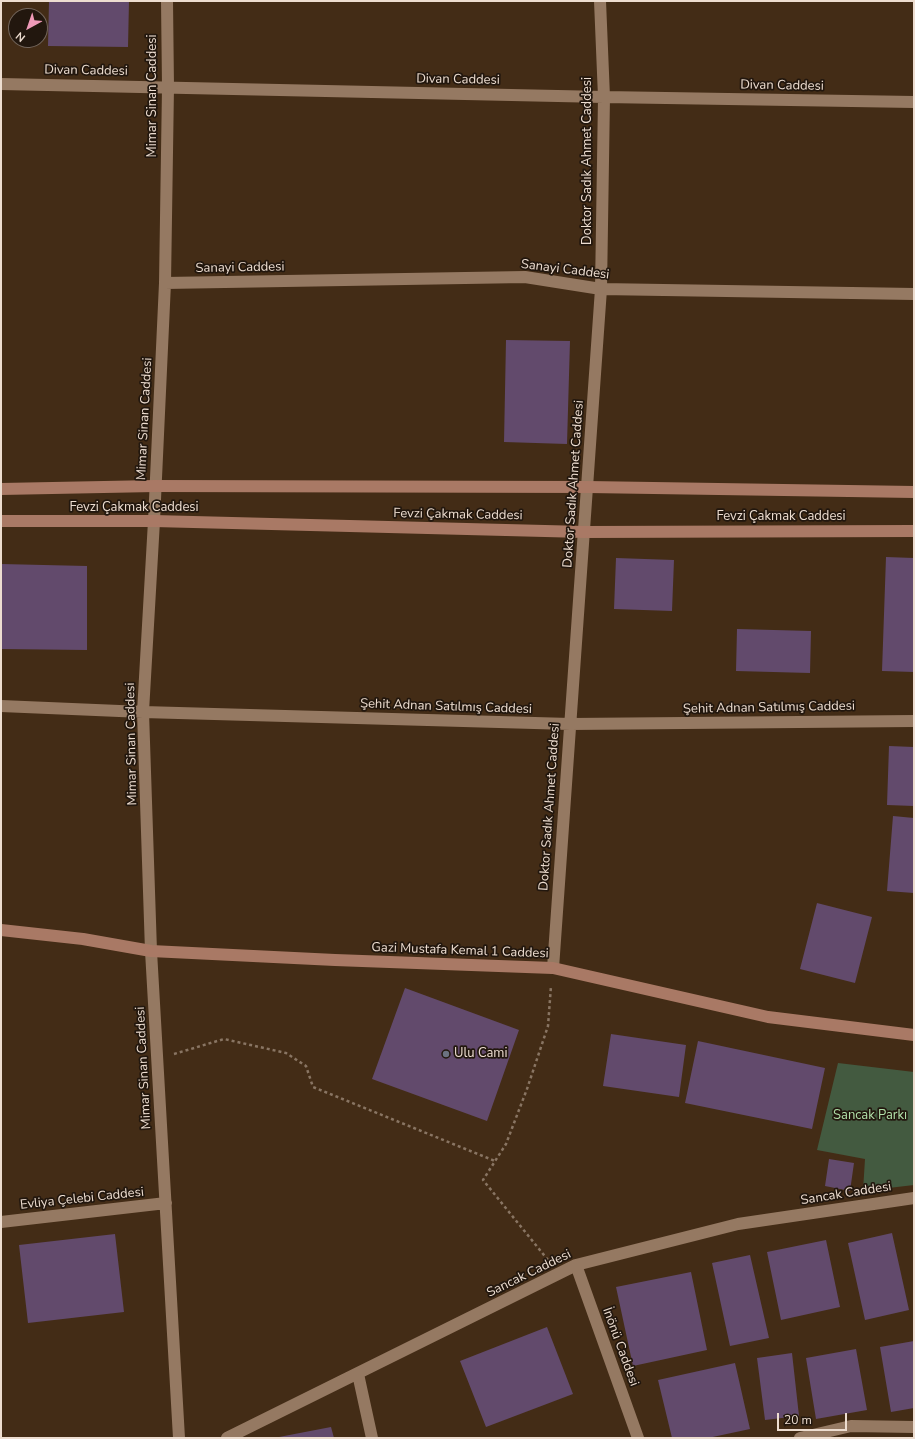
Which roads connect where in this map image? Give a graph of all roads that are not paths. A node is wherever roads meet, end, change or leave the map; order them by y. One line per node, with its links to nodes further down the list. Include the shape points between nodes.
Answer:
1 (167, 1): 4 (street, Mimar Sinan Caddesi)
2 (600, 1): 5 (street, Doktor Sadık Ahmet Caddesi)
3 (1, 84): 4 (street, Divan Caddesi)
4 (168, 87): 5 (street, Divan Caddesi); 7 (street, Mimar Sinan Caddesi)
5 (604, 97): 6 (street, Divan Caddesi); 8 (street, Doktor Sadık Ahmet Caddesi)
6 (914, 102)
7 (165, 283): 8 (street, Sanayi Caddesi, via 525,277); 10 (street, Mimar Sinan Caddesi)
8 (601, 290): 9 (street, Sanayi Caddesi); 11 (street, Doktor Sadık Ahmet Caddesi)
9 (914, 294)
10 (156, 486): 11 (main road, Fevzi Çakmak Caddesi); 12 (main road, Fevzi Çakmak Caddesi); 15 (street, Mimar Sinan Caddesi)
11 (588, 487): 13 (main road, Fevzi Çakmak Caddesi); 17 (street, Doktor Sadık Ahmet Caddesi)
12 (1, 488)
13 (914, 492)
14 (1, 521): 15 (main road, Fevzi Çakmak Caddesi)
15 (154, 521): 17 (main road, Fevzi Çakmak Caddesi); 19 (street, Mimar Sinan Caddesi)
16 (914, 530): 17 (main road, Fevzi Çakmak Caddesi)
17 (584, 532): 21 (street, Doktor Sadık Ahmet Caddesi)
18 (1, 706): 19 (street, Şehit Adnan Satılmış Caddesi)
19 (143, 712): 21 (street, Şehit Adnan Satılmış Caddesi); 23 (street, Mimar Sinan Caddesi)
20 (914, 721): 21 (street, Şehit Adnan Satılmış Caddesi)
21 (570, 724): 24 (street, Doktor Sadık Ahmet Caddesi)
22 (1, 930): 23 (main road, Gazi Mustafa Kemal 1 Caddesi, via 83,939)
23 (151, 951): 24 (main road, Gazi Mustafa Kemal 1 Caddesi); 27 (street, Mimar Sinan Caddesi)
24 (553, 968): 25 (main road, Gazi Mustafa Kemal 1 Caddesi, via 768,1017)
25 (914, 1035)
26 (914, 1198): 29 (street, Sancak Caddesi, via 738,1224)
27 (166, 1203): 28 (street, Evliya Çelebi Caddesi); 32 (street, Mimar Sinan Caddesi)
28 (1, 1222)
29 (576, 1265): 30 (street, Sancak Caddesi); 35 (street, İnönü Caddesi)
30 (358, 1374): 33 (street, Sancak Caddesi); 34 (street)
31 (914, 1427): 36 (street, via 851,1426)
32 (179, 1438)
33 (228, 1438)
34 (372, 1438)
35 (638, 1438)
36 (800, 1438)

